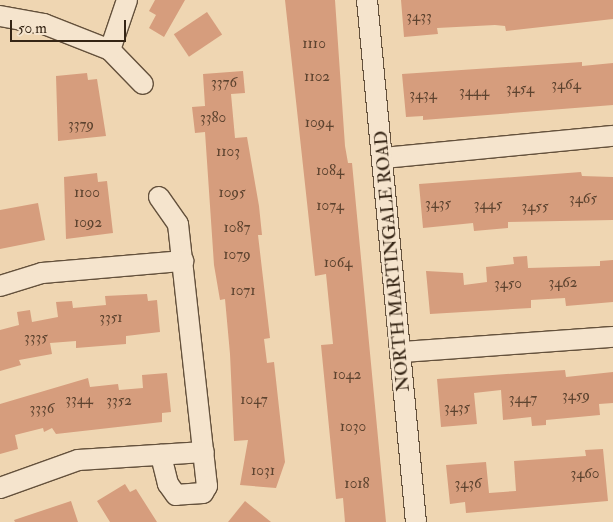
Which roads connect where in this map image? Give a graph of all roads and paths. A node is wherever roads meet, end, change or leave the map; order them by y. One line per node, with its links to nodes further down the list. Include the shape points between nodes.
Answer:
1 (127, 0): 4 (street)
2 (367, 0): 7 (street, NORTH MARTINGALE ROAD)
3 (0, 16): 4 (street, via 44,24)
4 (110, 50): 5 (street)
5 (143, 84)
6 (613, 136): 7 (street)
7 (383, 158): 12 (street, NORTH MARTINGALE ROAD)
8 (159, 196): 9 (street, via 178,224)
9 (183, 261): 10 (street, via 42,273); 13 (street)
10 (0, 286)
11 (613, 337): 12 (street)
12 (402, 352): 16 (street, NORTH MARTINGALE ROAD)
13 (204, 452): 14 (street); 14 (street, via 207,486 203,493 188,498 176,495 168,484)
14 (161, 455): 15 (street, via 78,460)
15 (0, 488)
16 (416, 522)

